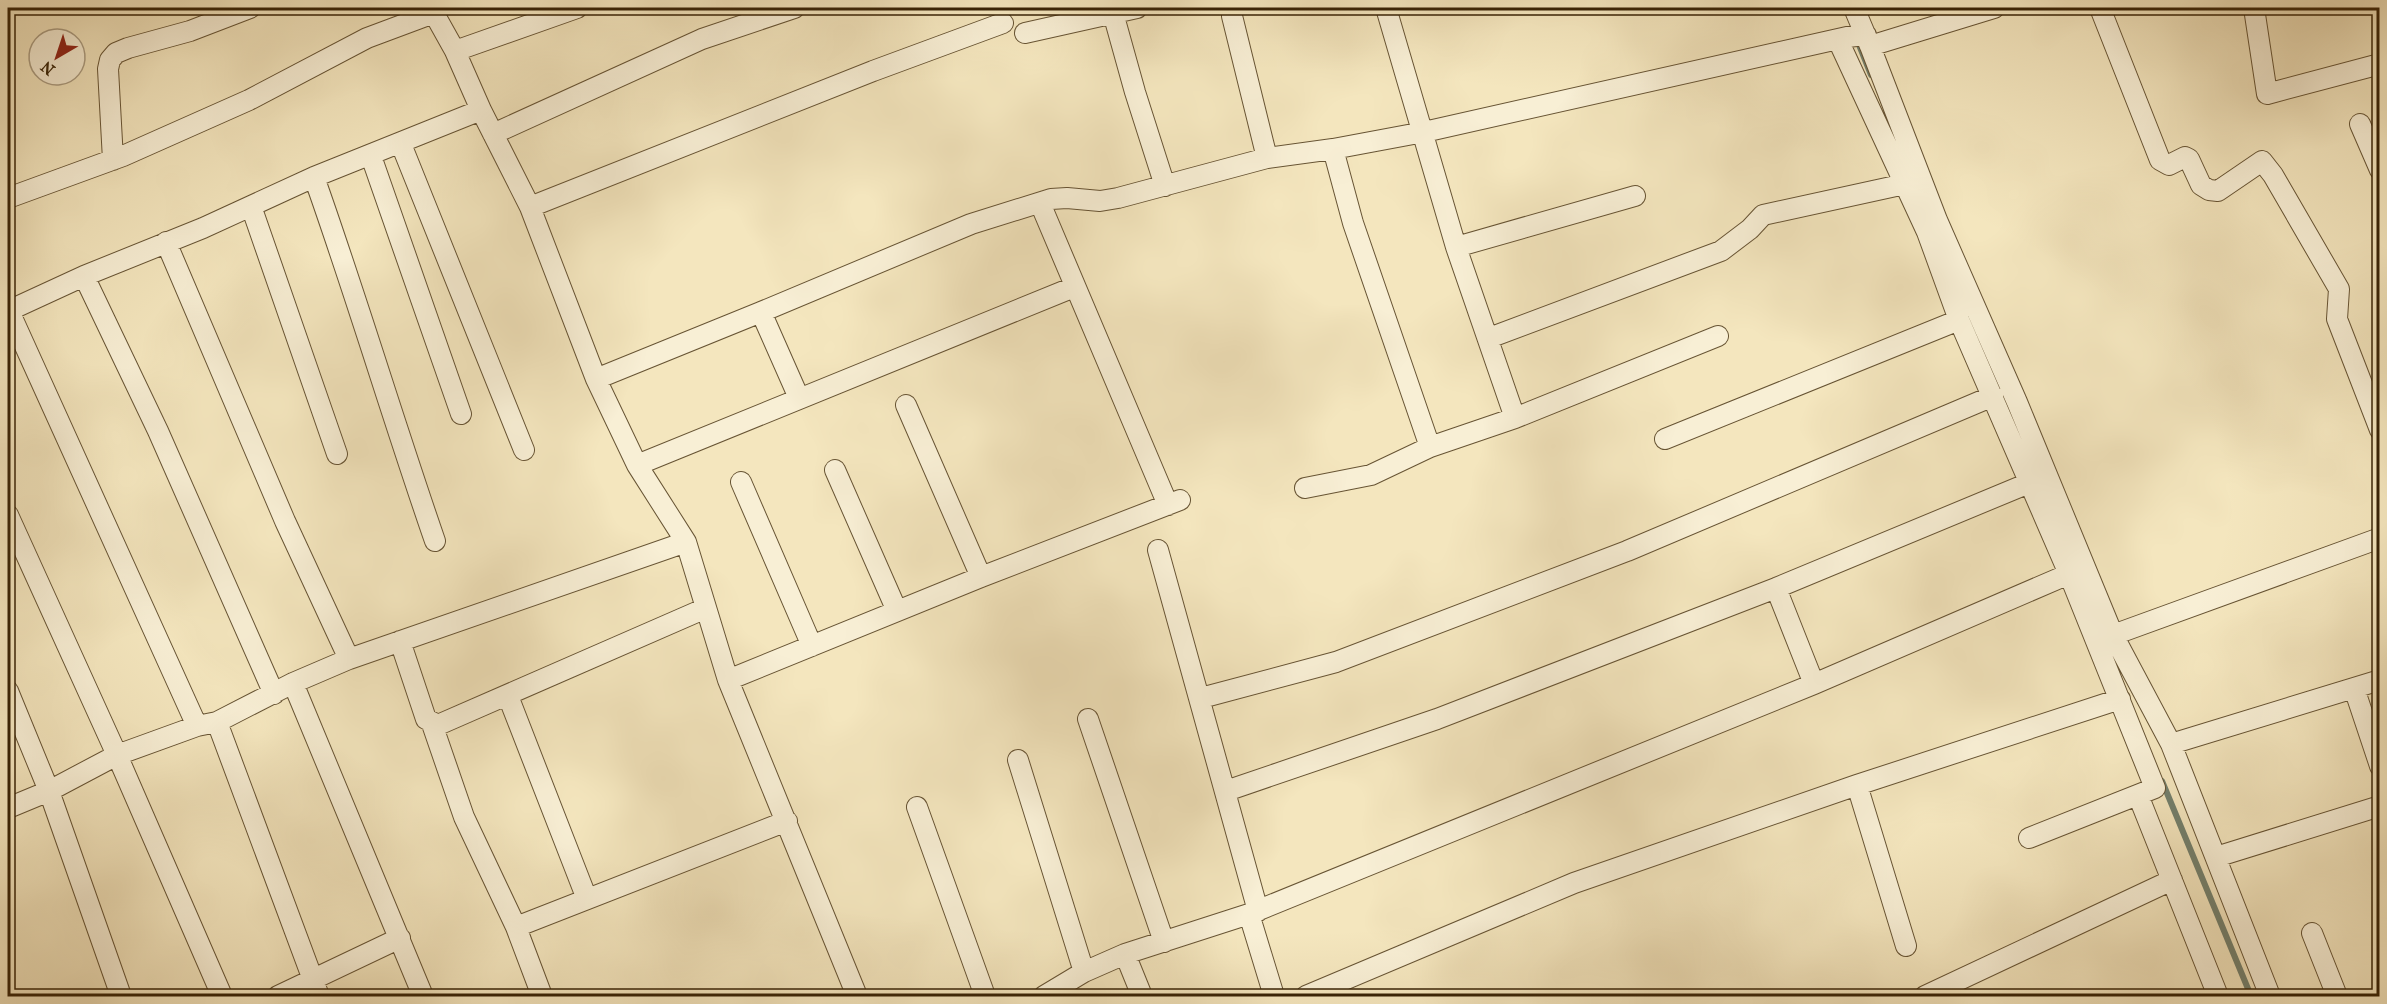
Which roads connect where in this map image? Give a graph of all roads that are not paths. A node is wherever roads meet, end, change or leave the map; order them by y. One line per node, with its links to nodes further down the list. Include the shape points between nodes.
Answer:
1 (250, 8): 26 (street, via 116,53 108,69)
2 (577, 8): 16 (street)
3 (794, 8): 21 (street, via 702,39)
4 (1137, 8): 12 (street)
5 (1233, 8): 25 (street)
6 (1386, 8): 20 (street)
7 (1854, 8): 15 (street)
8 (1994, 8): 15 (street)
9 (2100, 8): 51 (street, via 2160,160 2169,165 2189,159 2200,185 2209,190 2218,191 2262,161 2274,175 2339,289 2337,319)
10 (2254, 8): 17 (street, via 2267,94)
11 (432, 10): 16 (street); 26 (street, via 367,38 249,100)
12 (1113, 13): 14 (street); 30 (street)
13 (1003, 23): 35 (street)
14 (1025, 33)
15 (1856, 39): 20 (street); 29 (street); 71 (street, via 2018,402)
16 (455, 51): 18 (street)
17 (2379, 64)
18 (481, 110): 21 (street); 22 (street)
19 (2360, 124): 27 (street)
20 (1424, 132): 23 (street); 37 (street)
21 (494, 134): 35 (street)
22 (400, 144): 24 (street); 54 (street)
23 (1333, 149): 25 (street); 53 (street, via 1353,223)
24 (371, 156): 28 (street); 49 (street)
25 (1268, 158): 30 (street)
26 (113, 160): 32 (street)
27 (2379, 170)
28 (314, 177): 34 (street); 63 (street)
29 (1905, 184): 42 (street); 44 (street, via 1763,214 1721,251)
30 (1166, 186): 33 (street, via 1100,201 1067,198)
31 (1635, 196): 37 (street)
32 (8, 198)
33 (1040, 203): 39 (street); 41 (street, via 971,224)
34 (251, 206): 36 (street); 55 (street)
35 (530, 207): 45 (street)
36 (166, 242): 38 (street); 74 (street)
37 (1456, 247): 44 (street)
38 (84, 276): 40 (street); 81 (street, via 158,431)
39 (1074, 287): 47 (street); 67 (street, via 1174,502)
40 (8, 311): 88 (street)
41 (761, 312): 45 (street); 47 (street)
42 (1959, 320): 46 (street); 52 (street)
43 (1718, 336): 50 (street)
44 (1489, 338): 50 (street)
45 (596, 379): 56 (street)
46 (1992, 396): 59 (street); 83 (street, via 1628,551 1336,662)
47 (799, 398): 56 (street)
48 (906, 405): 67 (street)
49 (461, 414)
50 (1515, 418): 53 (street)
51 (2379, 430)
52 (1665, 439)
53 (1430, 447): 60 (street, via 1371,475)
54 (524, 450)
55 (337, 454)
56 (637, 465): 64 (street)
57 (836, 470): 70 (street)
58 (741, 482): 73 (street)
59 (2030, 483): 66 (street); 68 (street)
60 (1305, 488)
61 (8, 515): 90 (street)
62 (2379, 538): 71 (street)
63 (435, 542)
64 (686, 542): 69 (street); 72 (street)
65 (1158, 549): 83 (street)
66 (2069, 574): 78 (street); 84 (street)
67 (981, 577): 70 (street)
68 (1776, 588): 78 (street); 94 (street, via 1437,719)
69 (706, 608): 75 (street); 82 (street)
70 (897, 611): 73 (street)
71 (2113, 635): 89 (street)
72 (400, 641): 74 (street); 87 (street, via 426,719)
73 (812, 646): 75 (street)
74 (349, 659): 77 (street)
75 (728, 680): 100 (street)
76 (2379, 680): 79 (street)
77 (293, 683): 81 (street); 108 (street)
78 (1814, 684): 105 (street)
79 (2354, 688): 89 (street); 92 (street)
80 (8, 691): 95 (street)
81 (274, 693): 86 (street)
82 (508, 696): 87 (street, via 444,724); 104 (street)
83 (1201, 698): 94 (street)
84 (2120, 699): 93 (street); 96 (street, via 2155,788)
85 (1088, 719): 109 (street)
86 (217, 722): 88 (street); 113 (street)
87 (432, 724): 106 (street, via 464,817)
88 (197, 726): 90 (street)
89 (2171, 744): 102 (street)
90 (117, 755): 95 (street); 115 (street)
91 (1018, 760): 112 (street)
92 (2379, 766)
93 (1857, 785): 110 (street); 124 (street, via 1574,883)
94 (1226, 790): 105 (street)
95 (49, 791): 99 (street); 114 (street)
96 (2138, 795): 101 (street); 103 (street)
97 (2379, 806): 102 (street)
98 (917, 807): 120 (street)
99 (8, 808)
100 (787, 821): 104 (street); 119 (street)
101 (2029, 838)
102 (2216, 857): 127 (street)
103 (2172, 880): 125 (street); 126 (street)
104 (587, 899): 106 (street)
105 (1253, 913): 109 (street); 123 (street)
106 (516, 927): 118 (street)
107 (2312, 933): 128 (street)
108 (400, 938): 113 (street); 117 (street)
109 (1164, 942): 111 (street)
110 (1906, 946)
111 (1125, 954): 112 (street); 122 (street)
112 (1084, 972): 121 (street)
113 (316, 988): 116 (street)
114 (121, 996)
115 (222, 996)
116 (278, 996)
117 (423, 996)
118 (542, 996)
119 (857, 996)
120 (985, 996)
121 (1044, 996)
122 (1142, 996)
123 (1274, 996)
124 (1306, 996)
125 (1925, 996)
126 (2218, 996)
127 (2270, 996)
128 (2337, 996)

